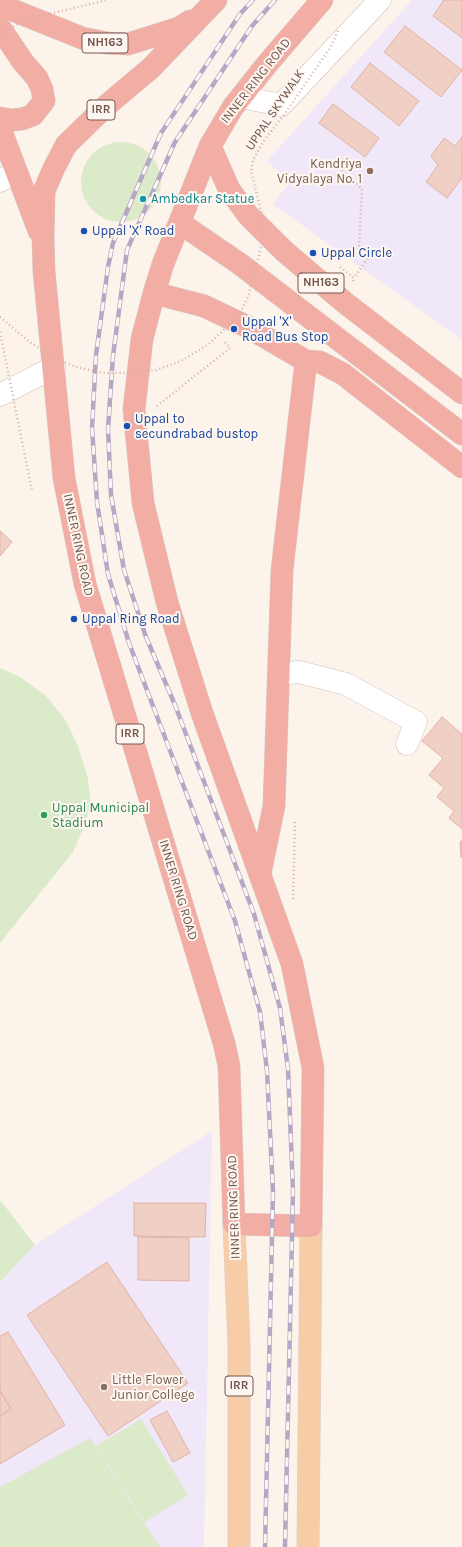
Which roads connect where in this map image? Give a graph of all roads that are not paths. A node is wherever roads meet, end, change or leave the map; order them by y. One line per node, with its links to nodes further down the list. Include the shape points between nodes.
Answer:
1 (322, 0): 6 (highway, INNER RING ROAD)
2 (380, 0): 6 (street, via 281,105)
3 (212, 4): 4 (highway, NH163, via 179,28 128,44 82,38); 13 (highway, INNER RING ROAD / IRR, via 151,68 107,105 66,145 44,191)
4 (0, 5)
5 (0, 28): 7 (highway, via 37,78 44,102 34,115 12,120)
6 (241, 97): 9 (highway, INNER RING ROAD)
7 (0, 118)
8 (0, 128): 10 (highway)
9 (210, 146): 12 (highway, INNER RING ROAD); 17 (highway, NH163, via 229,189 248,216 284,251 350,306)
10 (4, 154): 11 (highway)
11 (8, 176): 13 (highway)
12 (180, 223): 14 (highway, INNER RING ROAD); 19 (highway, NH163, via 240,264)
13 (43, 239): 16 (highway, INNER RING ROAD / IRR)
14 (154, 292): 15 (highway, via 204,306 246,326); 23 (highway, INNER RING ROAD, via 142,339 134,409 143,503 167,602 202,713)
15 (306, 361): 20 (highway, via 320,362 343,374); 21 (highway, via 282,570)
16 (54, 367): 18 (street); 24 (highway, INNER RING ROAD / IRR, via 64,478 85,584 229,1066)
17 (462, 393)
18 (0, 395)
19 (462, 434)
20 (462, 467)
21 (279, 674): 22 (street, via 299,672 346,684 416,722); 23 (highway, via 274,806)
22 (407, 744)
23 (260, 874): 25 (highway, INNER RING ROAD, via 292,964 313,1068)
24 (234, 1224): 25 (highway); 26 (main road, INNER RING ROAD / IRR, via 239,1346)
25 (311, 1226): 27 (main road, INNER RING ROAD)
26 (239, 1547)
27 (308, 1547)

